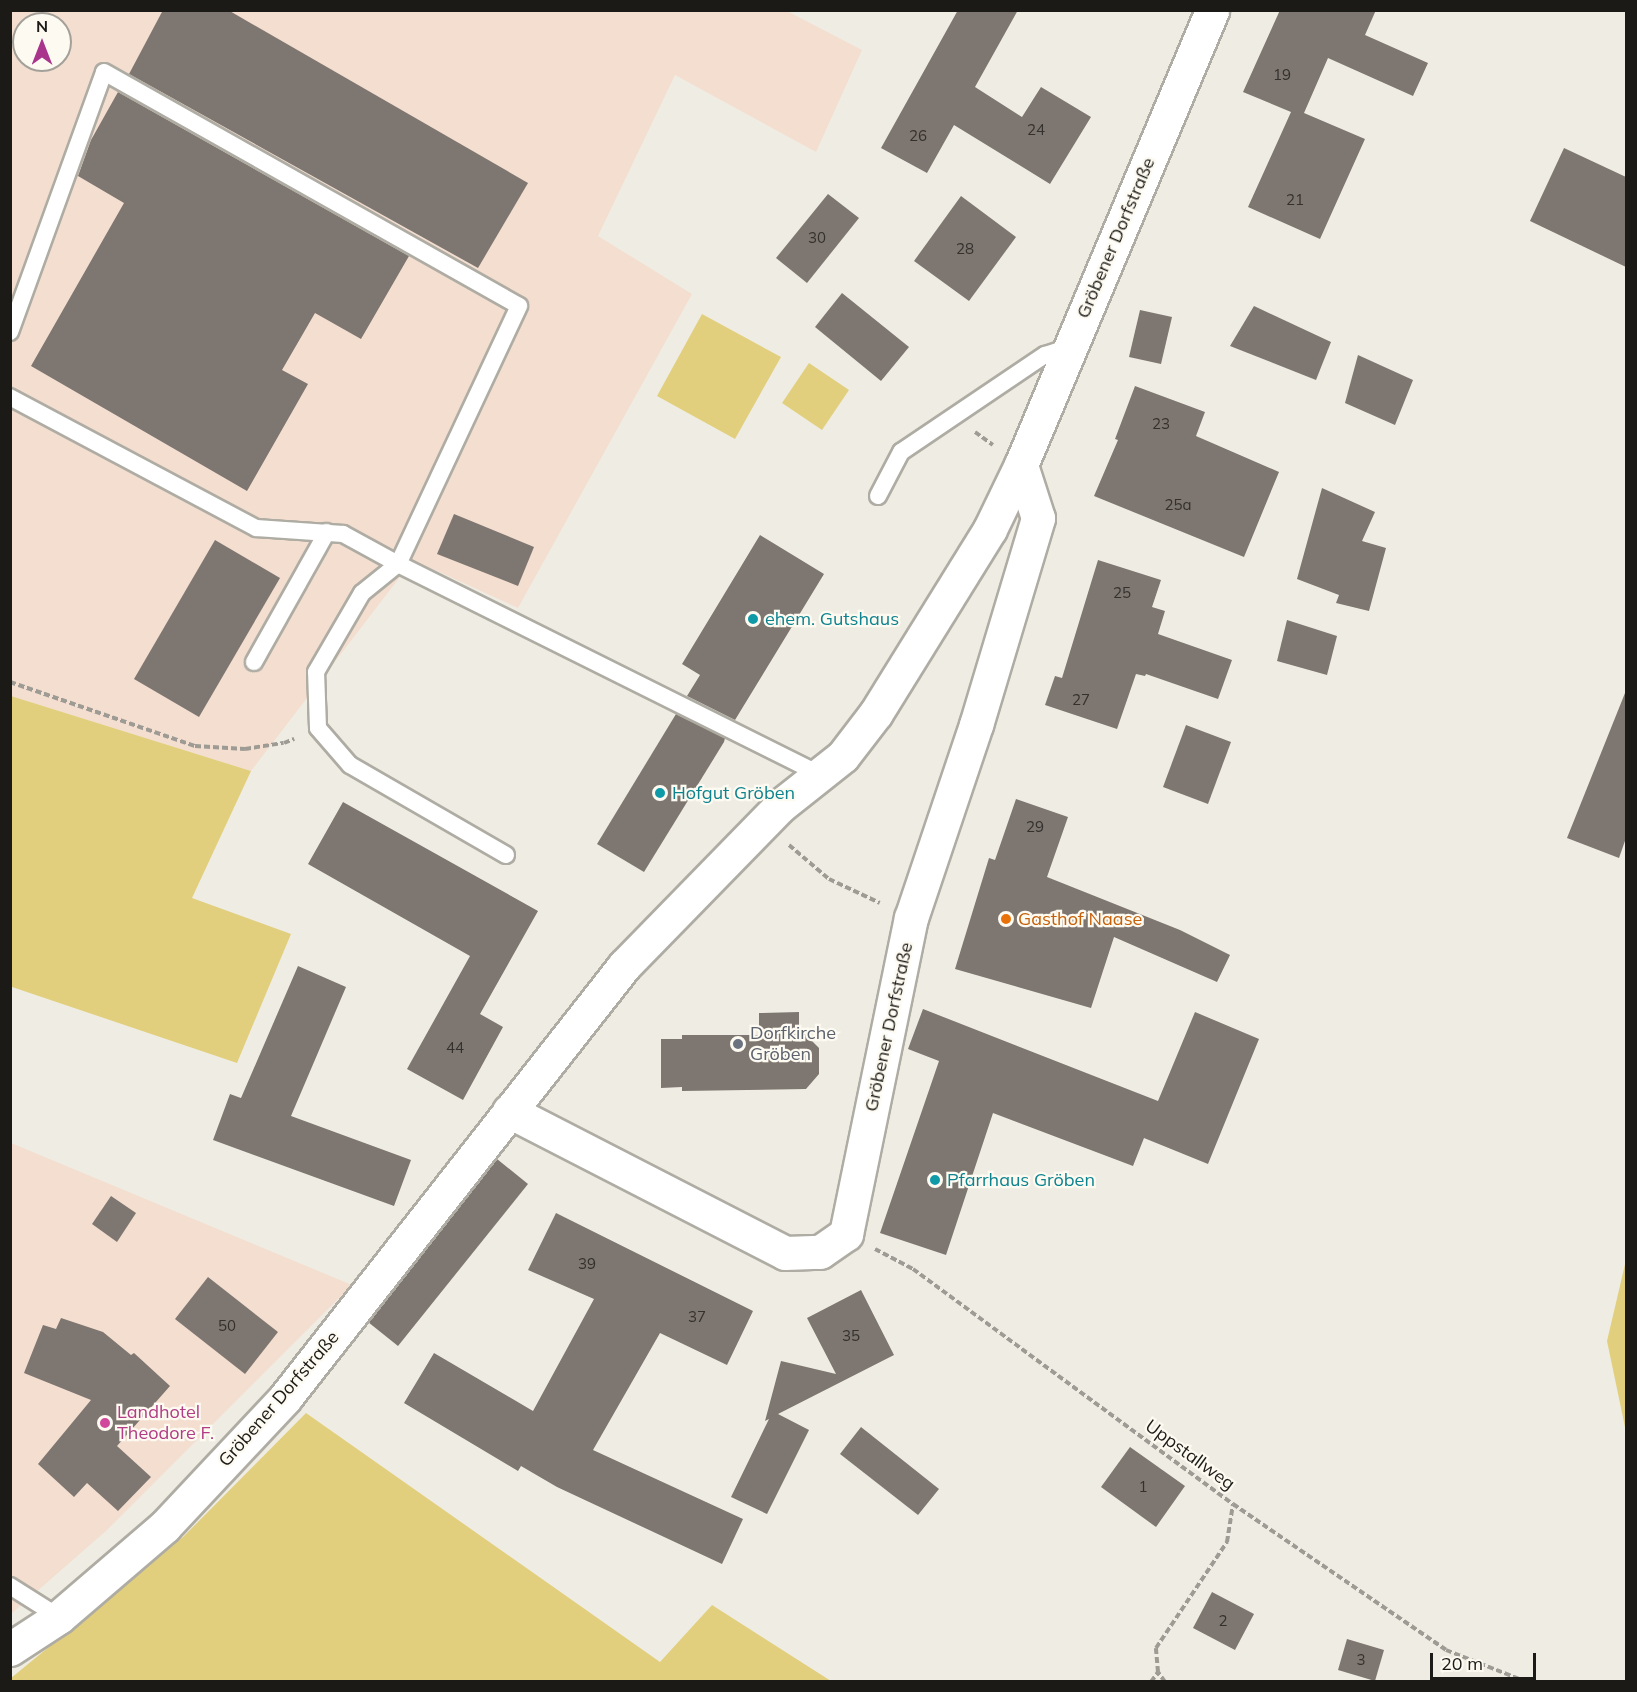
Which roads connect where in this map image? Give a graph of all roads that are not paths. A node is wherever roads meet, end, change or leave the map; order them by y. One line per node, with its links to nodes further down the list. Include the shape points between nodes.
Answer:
1 (1212, 10): 3 (street, Gröbener Dorfstraße)
2 (10, 332): 8 (lane, via 104,72 519,306)
3 (1070, 347): 5 (street, Gröbener Dorfstraße); 6 (lane, via 1045,355 901,452)
4 (10, 397): 7 (lane, via 256,528)
5 (1021, 465): 10 (street, Gröbener Dorfstraße, via 990,529 876,713 843,756); 12 (street, Gröbener Dorfstraße, via 1038,518 976,725 911,918 846,1234 820,1252 785,1253)
6 (878, 496)
7 (327, 532): 8 (lane, via 343,534); 9 (lane)
8 (398, 564): 10 (lane); 11 (lane, via 362,593 316,672 318,728 350,765)
9 (254, 662)
10 (820, 774): 12 (street, Gröbener Dorfstraße, via 780,806 624,966)
11 (506, 855)
12 (509, 1111): 14 (street, Gröbener Dorfstraße, via 285,1398 165,1526)
13 (10, 1586): 14 (lane)
14 (59, 1617): 15 (street, Gröbener Dorfstraße)
15 (10, 1649)

